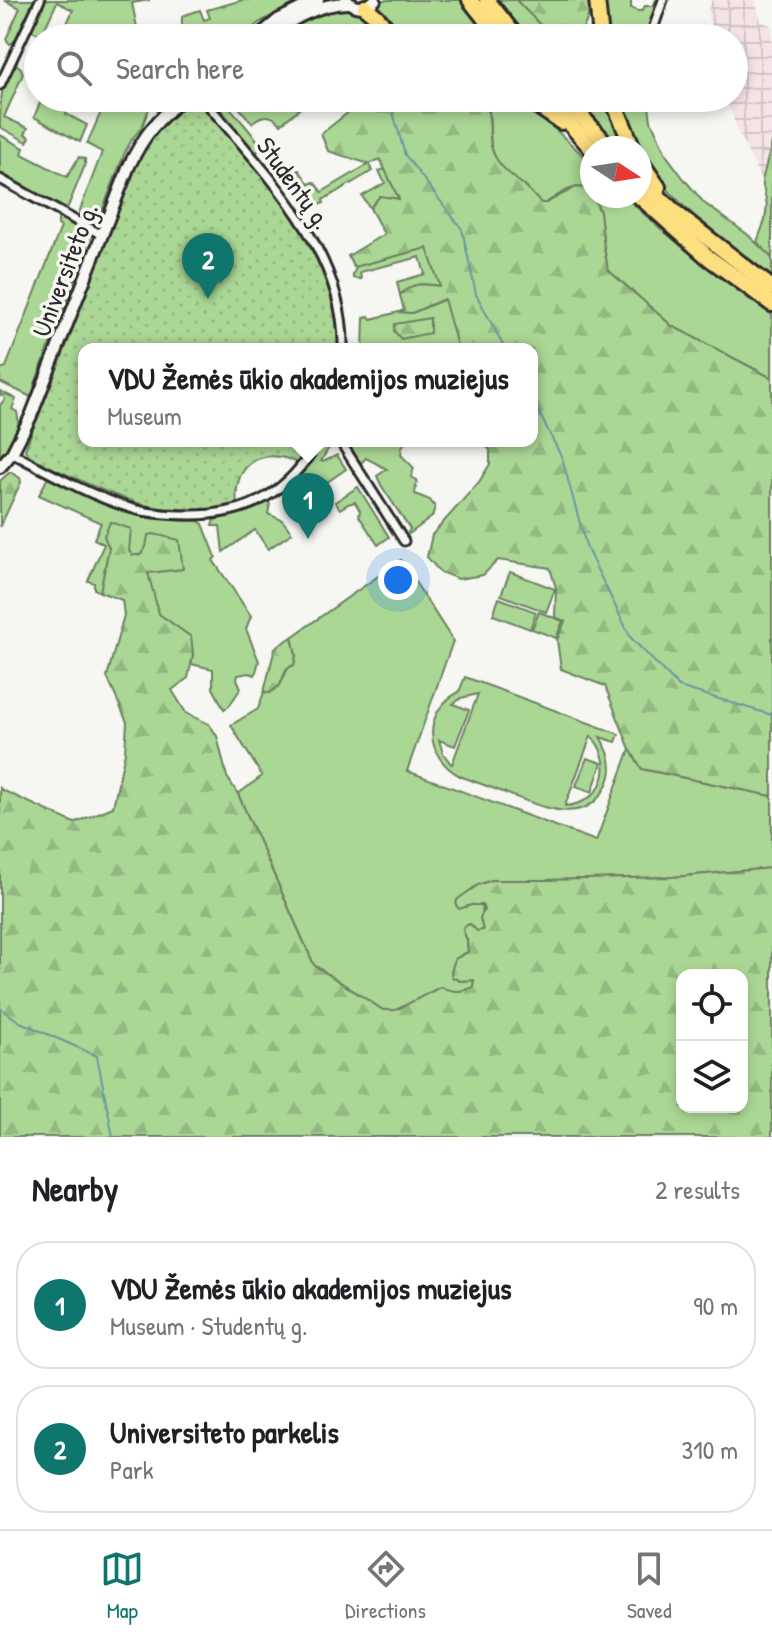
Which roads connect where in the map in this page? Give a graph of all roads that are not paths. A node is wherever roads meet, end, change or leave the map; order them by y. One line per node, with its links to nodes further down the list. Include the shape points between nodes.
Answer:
1 (40, 0): 9 (street)
2 (318, 0): 10 (main road)
3 (470, 0): 13 (highway)
4 (487, 0): 14 (highway)
5 (663, 0): 17 (street)
6 (347, 2): 7 (main road, via 356,7); 11 (main road, via 319,8)
7 (370, 3): 12 (highway)
8 (597, 4): 15 (highway); 16 (highway)
9 (29, 24)
10 (273, 24)
11 (290, 24)
12 (383, 24)
13 (489, 24)
14 (506, 24)
15 (595, 24)
16 (599, 24)
17 (655, 24)
18 (24, 34): 19 (street)
19 (0, 85)
20 (167, 112): 34 (main road, Universiteto g., via 143,139)
21 (214, 112): 37 (street, Studentų g., via 309,234 335,289)
22 (546, 112): 26 (highway)
23 (559, 112): 26 (highway)
24 (578, 112): 27 (highway)
25 (618, 112): 28 (highway)
26 (578, 134)
27 (599, 136)
28 (628, 136)
29 (652, 178): 33 (highway)
30 (0, 179): 34 (street)
31 (652, 190): 33 (highway)
32 (652, 208): 36 (highway)
33 (677, 214): 35 (highway)
34 (102, 235): 40 (main road, Universiteto g.)
35 (772, 288)
36 (772, 304)
37 (343, 343)
38 (314, 447): 40 (street, via 286,483 267,497 239,510 206,515 131,508)
39 (344, 447): 42 (street)
40 (12, 453): 41 (main road, Universiteto g.)
41 (0, 467)
42 (404, 541)

